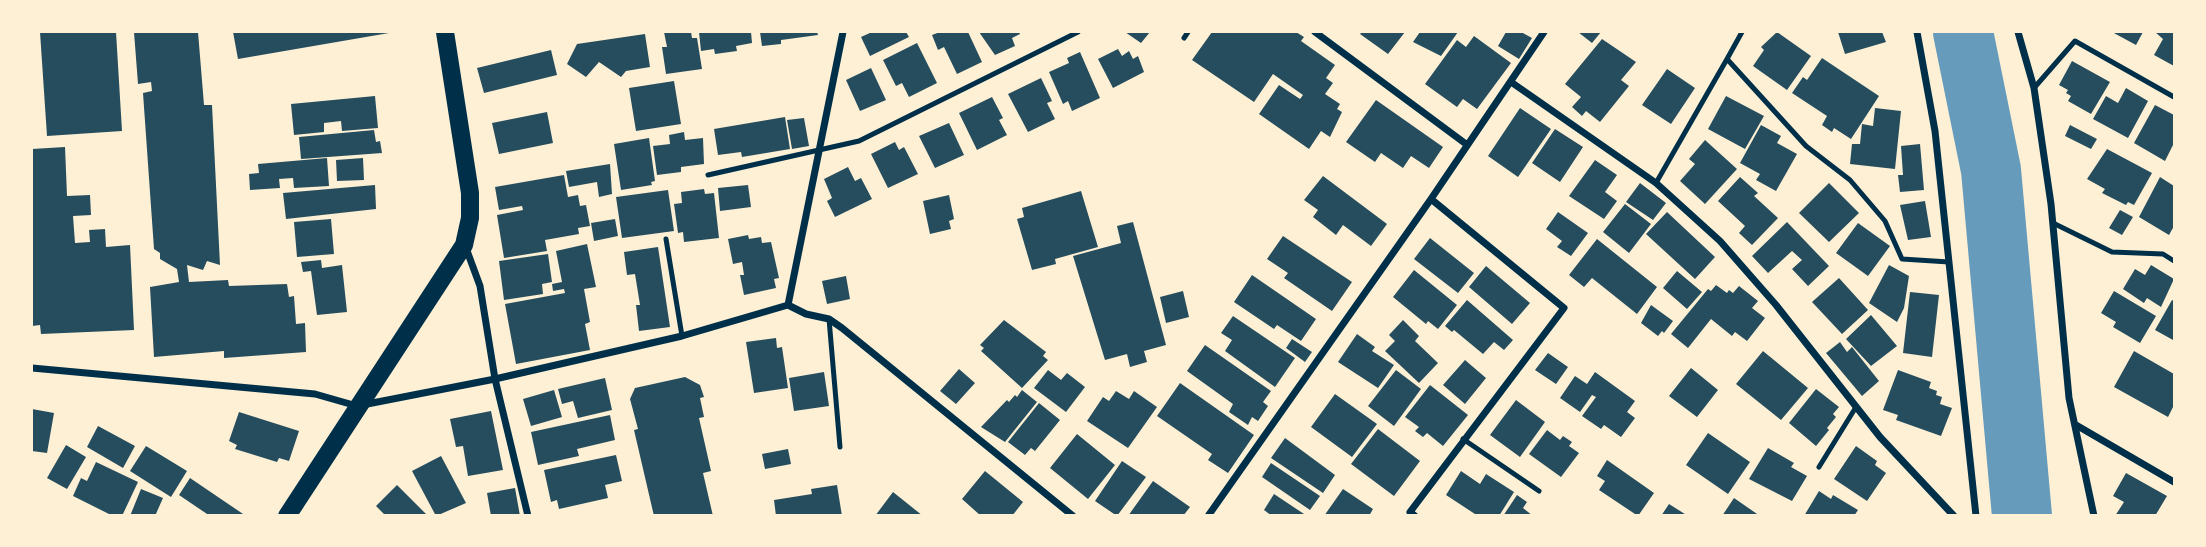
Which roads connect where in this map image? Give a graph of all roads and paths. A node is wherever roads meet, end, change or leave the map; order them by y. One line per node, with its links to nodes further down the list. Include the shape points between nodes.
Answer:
1 (444, 32): 22 (main road, via 470,193)
2 (843, 32): 16 (street)
3 (1078, 32): 16 (lane, via 859,141)
4 (1188, 32): 10 (lane)
5 (1315, 32): 15 (street)
6 (1544, 32): 12 (street)
7 (1742, 32): 11 (lane)
8 (1917, 32): 24 (street, via 1935,131)
9 (2018, 32): 13 (street)
10 (1184, 38)
11 (1727, 59): 18 (lane); 24 (lane, via 1805,146 1850,180 1885,221 1902,259)
12 (1511, 82): 15 (street); 18 (street)
13 (2034, 88): 14 (lane, via 2075,41); 20 (street)
14 (2175, 97)
15 (1466, 144): 19 (street)
16 (818, 151): 17 (lane); 25 (street)
17 (708, 175)
18 (1656, 183): 31 (street, via 1720,241)
19 (1431, 199): 33 (street, via 1564,308); 41 (street)
20 (2053, 223): 23 (lane, via 2112,252 2163,254); 32 (street, via 2069,398)
21 (666, 239): 27 (lane)
22 (464, 244): 29 (street, via 480,286); 30 (main road)
23 (2175, 261)
24 (1949, 262): 44 (street)
25 (788, 305): 26 (street); 27 (street)
26 (829, 319): 34 (lane); 40 (street)
27 (682, 336): 29 (street)
28 (32, 368): 30 (street, via 315,394)
29 (495, 379): 30 (street); 39 (street)
30 (358, 406): 38 (main road)
31 (1856, 407): 35 (lane); 43 (street)
32 (2076, 425): 36 (street); 45 (street)
33 (1463, 439): 37 (lane); 42 (street, via 1410,512)
34 (840, 447)
35 (1819, 467)
36 (2175, 482)
37 (1539, 491)
38 (287, 516)
39 (528, 516)
40 (1073, 516)
41 (1208, 516)
42 (1415, 516)
43 (1954, 516)
44 (1976, 516)
45 (2094, 516)

